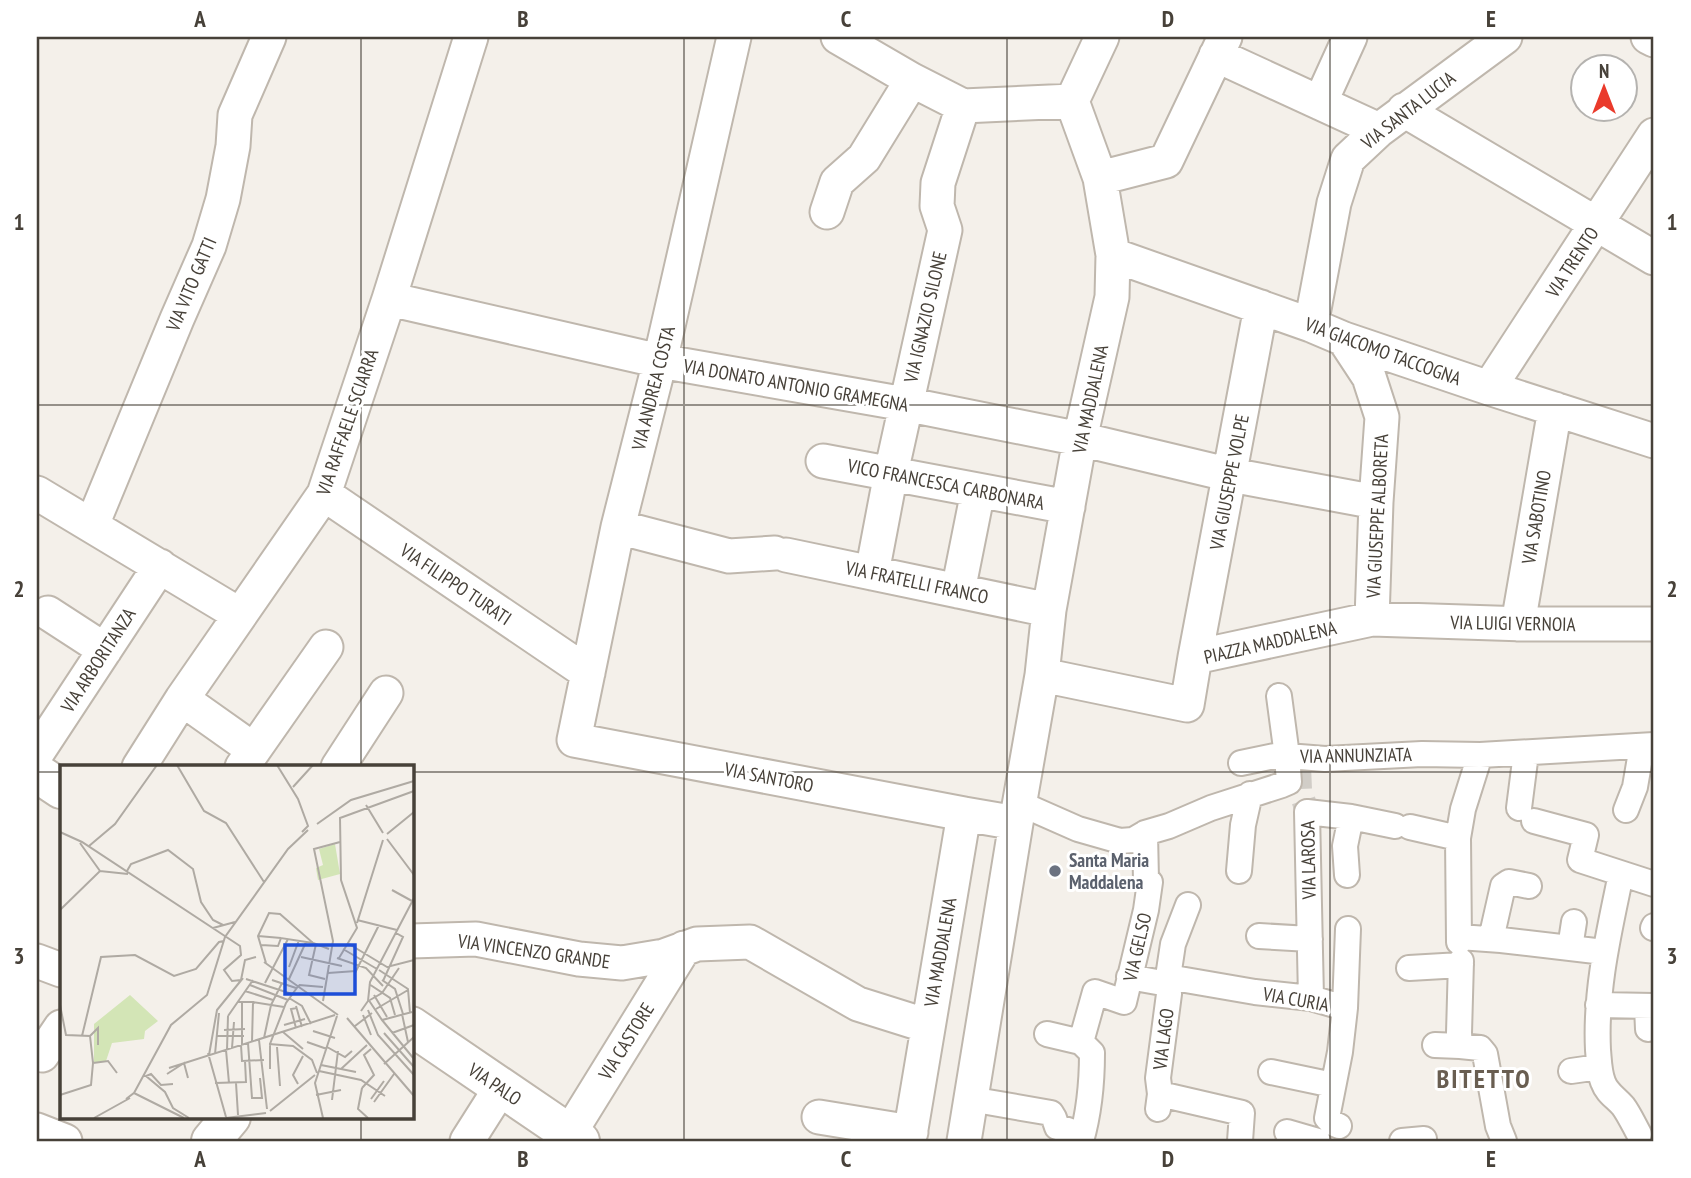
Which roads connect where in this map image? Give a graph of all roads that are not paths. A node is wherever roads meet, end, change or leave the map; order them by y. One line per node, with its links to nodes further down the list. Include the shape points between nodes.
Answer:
1 (269, 37): 40 (street, VIA VITO GATTI, via 235,115 223,199 209,246)
2 (471, 37): 22 (street, VIA RAFFAELE SCIARRA)
3 (734, 37): 26 (street, VIA ANDREA COSTA)
4 (838, 37): 11 (street)
5 (1102, 37): 12 (street)
6 (1350, 37): 13 (street)
7 (1505, 37): 15 (street, VIA SANTA LUCIA)
8 (1648, 37): 9 (street)
9 (1654, 40)
10 (1221, 46): 13 (street); 17 (street, via 1166,161)
11 (912, 80): 14 (street); 18 (street, via 864,158 837,183)
12 (1072, 101): 14 (street); 17 (street, VIA MADDALENA)
13 (1320, 103): 15 (street)
14 (963, 106): 28 (street, VIA IGNAZIO SILONE, via 938,183 937,206 945,230)
15 (1392, 120): 19 (street); 24 (street, VIA SANTA LUCIA, via 1348,159 1334,203)
16 (1654, 135): 19 (street, VIA TRENTO)
17 (1100, 178): 20 (street, VIA MADDALENA)
18 (827, 212)
19 (1596, 224): 21 (street); 27 (street, VIA TRENTO)
20 (1113, 255): 23 (street, VIA GIACOMO TACCOGNA); 30 (street, VIA MADDALENA, via 1112,297)
21 (1654, 258)
22 (389, 299): 26 (street, VIA DONATO ANTONIO GRAMEGNA); 37 (street, VIA RAFFAELE SCIARRA)
23 (1261, 307): 24 (street, VIA GIACOMO TACCOGNA); 34 (street, VIA GIUSEPPE VOLPE)
24 (1311, 325): 25 (street, VIA GIACOMO TACCOGNA)
25 (1344, 339): 27 (street, VIA GIACOMO TACCOGNA); 38 (street, VIA GIUSEPPE ALBORETA, via 1369,377 1382,417)
26 (660, 361): 28 (street, VIA DONATO ANTONIO GRAMEGNA); 41 (street, VIA ANDREA COSTA)
27 (1489, 388): 29 (street, VIA GIACOMO TACCOGNA)
28 (905, 404): 30 (street, VIA DONATO ANTONIO GRAMEGNA); 33 (street, VIA IGNAZIO SILONE)
29 (1555, 409): 31 (street, VIA GIACOMO TACCOGNA); 49 (street, VIA SABOTINO)
30 (1080, 439): 34 (street, VIA DONATO ANTONIO GRAMEGNA); 39 (street, VIA MADDALENA)
31 (1654, 441)
32 (824, 461): 33 (street, VICO FRANCESCA CARBONARA)
33 (891, 473): 35 (street, VICO FRANCESCA CARBONARA); 43 (street, VIA IGNAZIO SILONE)
34 (1231, 475): 38 (street, VIA DONATO ANTONIO GRAMEGNA); 53 (street, VIA GIUSEPPE VOLPE)
35 (978, 491): 39 (street, VICO FRANCESCA CARBONARA); 44 (street)
36 (37, 493): 40 (street)
37 (324, 494): 47 (street, VIA RAFFAELE SCIARRA); 54 (street, VIA FILIPPO TURATI)
38 (1376, 502): 48 (street, VIA GIUSEPPE ALBORETA)
39 (1068, 507): 45 (street, VIA MADDALENA)
40 (92, 525): 42 (street)
41 (618, 527): 43 (street, VIA FRATELLI FRANCO, via 729,556 780,554); 54 (street, VIA ANDREA COSTA)
42 (160, 566): 47 (street); 52 (street, VIA ARBORITANZA)
43 (872, 573): 44 (street, VIA FRATELLI FRANCO)
44 (958, 591): 45 (street, VIA FRATELLI FRANCO)
45 (1049, 610): 55 (street, VIA MADDALENA)
46 (48, 613): 52 (street)
47 (240, 615): 58 (street, VIA RAFFAELE SCIARRA)
48 (1372, 619): 49 (street, VIA LUIGI VERNOIA); 53 (street, PIAZZA MADDALENA)
49 (1518, 624): 50 (street, VIA LUIGI VERNOIA)
50 (1654, 624)
51 (326, 647): 64 (street)
52 (105, 650): 62 (street, VIA ARBORITANZA)
53 (1195, 657): 55 (street, PIAZZA MADDALENA, via 1187,705)
54 (588, 673): 59 (street, VIA ANDREA COSTA)
55 (1042, 675): 73 (street, VIA MADDALENA)
56 (386, 693): 68 (street)
57 (1279, 696): 65 (street)
58 (182, 699): 64 (street); 67 (street, VIA RAFFAELE SCIARRA)
59 (574, 740): 74 (street, VIA SANTORO)
60 (1648, 746): 61 (street, VIA ANNUNZIATA); 72 (street)
61 (1526, 752): 63 (street, VIA ANNUNZIATA); 79 (street, via 1527,814 1586,835 1577,868)
62 (37, 753)
63 (1480, 755): 65 (street, VIA ANNUNZIATA); 77 (street)
64 (248, 758)
65 (1295, 760): 66 (street, via 1275,756); 71 (street, VIA ANNUNZIATA, via 1289,782)
66 (1241, 764)
67 (140, 765)
68 (339, 765)
69 (37, 773): 70 (street)
70 (60, 788)
71 (1250, 794): 76 (street, VIA ANNUNZIATA); 78 (street)
72 (1626, 810)
73 (1017, 813): 74 (street); 76 (street, VIA ANNUNZIATA, via 1120,841); 116 (street, VIA MADDALENA)
74 (964, 814): 103 (street, VIA MADDALENA)
75 (1351, 817): 77 (street, VIA LAROSA); 80 (street, via 1345,846); 87 (street, VIA LAROSA, via 1306,810)
76 (1145, 833): 97 (street, VIA GELSO, via 1144,869 1150,882)
77 (1458, 838): 92 (street)
78 (1239, 871)
79 (1621, 874): 81 (street); 93 (street)
80 (1347, 875)
81 (1654, 884)
82 (1529, 886): 88 (street, via 1508,882 1503,886)
83 (1188, 905): 98 (street, VIA LAGO, via 1173,944)
84 (1574, 922): 91 (street)
85 (1348, 929): 101 (street)
86 (1259, 936): 87 (street)
87 (1310, 939): 99 (street, VIA LAROSA)
88 (1491, 939): 91 (street); 92 (street)
89 (413, 941): 90 (street, VIA VINCENZO GRANDE, via 476,939 622,963)
90 (684, 948): 103 (street, VIA VINCENZO GRANDE, via 750,942 858,1004); 123 (street, VIA CASTORE)
91 (1570, 948): 93 (street)
92 (1460, 951): 95 (street); 109 (street)
93 (1604, 952): 100 (street)
94 (37, 961): 96 (street)
95 (1409, 968)
96 (60, 970)
97 (1129, 977): 98 (street, VIA CURIA); 107 (street, VIA GELSO, via 1124,1002 1095,992)
98 (1168, 981): 99 (street, VIA CURIA); 128 (street, VIA LAGO, via 1159,1101 1242,1113)
99 (1311, 998): 101 (street, VIA CURIA)
100 (1598, 1005): 102 (street); 111 (street)
101 (1345, 1008): 114 (street, VIA CURIA)
102 (1650, 1014)
103 (928, 1026): 122 (street, VIA MADDALENA)
104 (60, 1028): 110 (street)
105 (413, 1028): 115 (street, VIA PALO)
106 (1047, 1034): 107 (street)
107 (1081, 1042): 127 (street, via 1093,1053)
108 (1435, 1045): 109 (street)
109 (1460, 1046): 130 (street, via 1480,1048 1485,1055)
110 (42, 1055)
111 (1600, 1067): 112 (street); 120 (street, via 1607,1093 1622,1106)
112 (1571, 1071)
113 (1271, 1072): 114 (street)
114 (1333, 1085): 121 (street, VIA CURIA, via 1327,1118)
115 (500, 1089): 123 (street, VIA PALO); 125 (street)
116 (970, 1099): 126 (street, VIA MADDALENA); 127 (street, via 1051,1113 1057,1127)
117 (819, 1117): 122 (street)
118 (37, 1130): 124 (street)
119 (1287, 1132): 129 (street)
120 (1640, 1134)
121 (1345, 1135)
122 (910, 1136)
123 (574, 1138)
124 (65, 1141)
125 (467, 1141)
126 (964, 1141)
127 (1081, 1141)
128 (1240, 1141)
129 (1318, 1141)
130 (1504, 1141)

